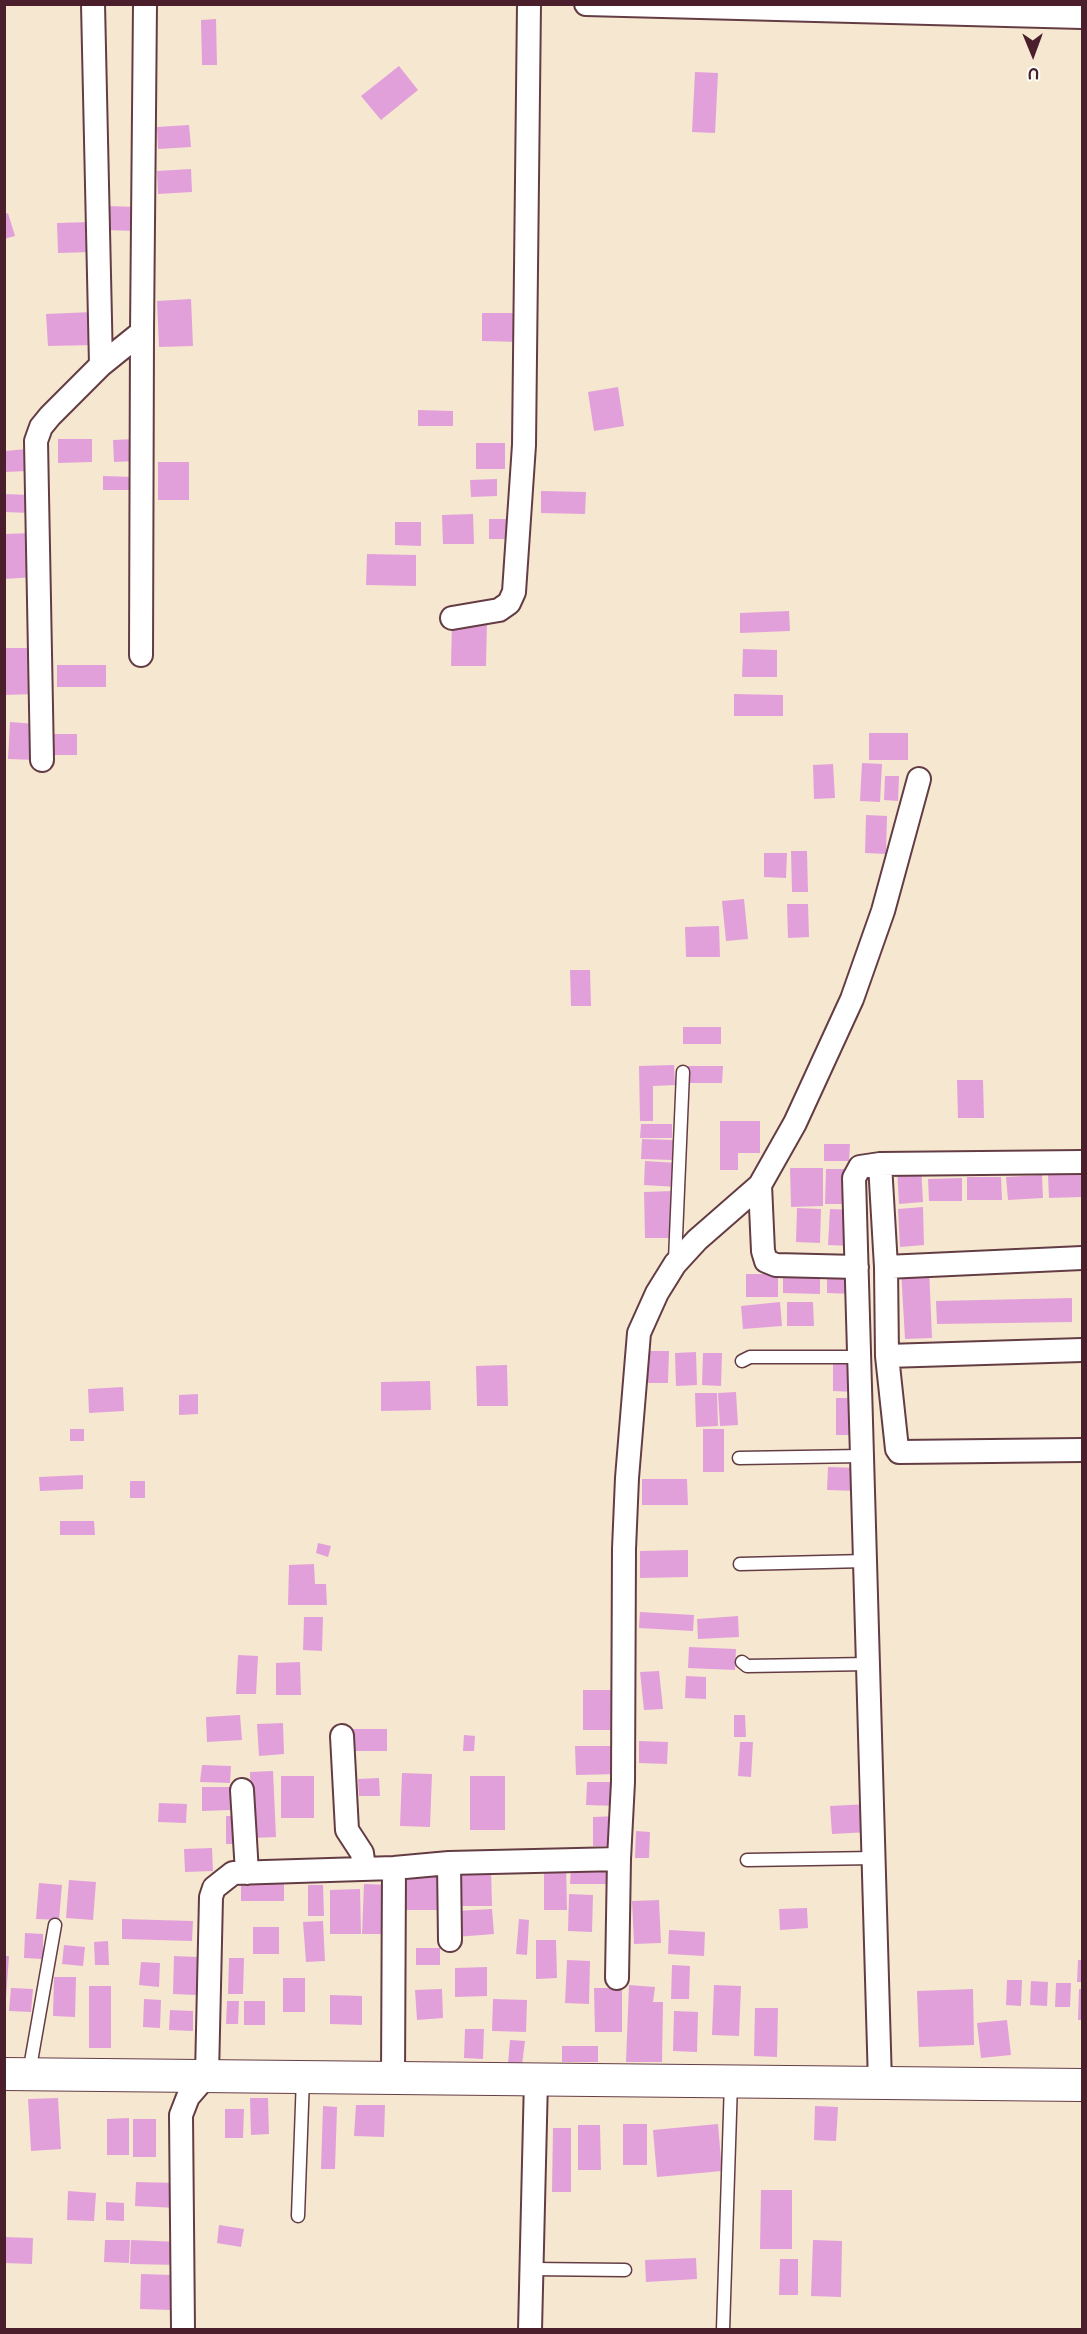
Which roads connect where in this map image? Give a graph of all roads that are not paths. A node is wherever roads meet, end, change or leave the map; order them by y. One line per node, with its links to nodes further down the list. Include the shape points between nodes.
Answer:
1 (93, 4): 7 (street)
2 (145, 4): 6 (street)
3 (529, 4): 8 (street, via 524,445 514,592 509,603 499,610)
4 (586, 4): 5 (street)
5 (1083, 17)
6 (142, 332): 7 (street); 9 (street)
7 (102, 365): 10 (street, via 41,427 36,441)
8 (452, 618)
9 (141, 655)
10 (42, 760)
11 (919, 779): 15 (street, via 883,911 852,999 795,1123)
12 (683, 1072): 17 (lane)
13 (1083, 1162): 14 (street)
14 (880, 1164): 18 (street, via 860,1167 854,1178); 19 (street)
15 (760, 1185): 17 (street); 18 (street, via 766,1261 776,1265)
16 (1083, 1258): 19 (street)
17 (675, 1264): 34 (street, via 639,1333 624,1549)
18 (857, 1267): 22 (street)
19 (886, 1267): 21 (street)
20 (1083, 1350): 21 (street)
21 (887, 1356): 24 (street, via 899,1452)
22 (859, 1357): 23 (lane); 25 (street)
23 (742, 1361)
24 (1083, 1450)
25 (862, 1456): 26 (lane); 27 (street)
26 (739, 1458)
27 (865, 1562): 28 (lane); 30 (street)
28 (740, 1564)
29 (742, 1662): 30 (lane, via 747,1666)
30 (868, 1664): 33 (street)
31 (342, 1736): 38 (street, via 347,1830 362,1853)
32 (242, 1790): 39 (street)
33 (874, 1858): 35 (lane); 49 (street)
34 (619, 1859): 36 (street); 42 (street)
35 (747, 1860)
36 (449, 1863): 37 (street); 41 (street)
37 (394, 1868): 38 (street); 46 (street)
38 (364, 1869): 39 (street)
39 (247, 1873): 44 (street, via 233,1873 214,1888 211,1897)
40 (55, 1924): 43 (lane)
41 (450, 1940)
42 (617, 1978)
43 (17, 2074): 44 (main road)
44 (207, 2075): 45 (main road); 54 (street, via 188,2097 181,2115)
45 (303, 2076): 46 (main road); 51 (lane)
46 (393, 2077): 47 (main road)
47 (536, 2079): 48 (main road); 52 (street)
48 (731, 2081): 49 (main road); 56 (lane)
49 (880, 2083): 50 (main road)
50 (1083, 2085)
51 (298, 2216)
52 (531, 2269): 53 (lane); 55 (street)
53 (625, 2270)
54 (183, 2330)
55 (530, 2330)
56 (723, 2330)

